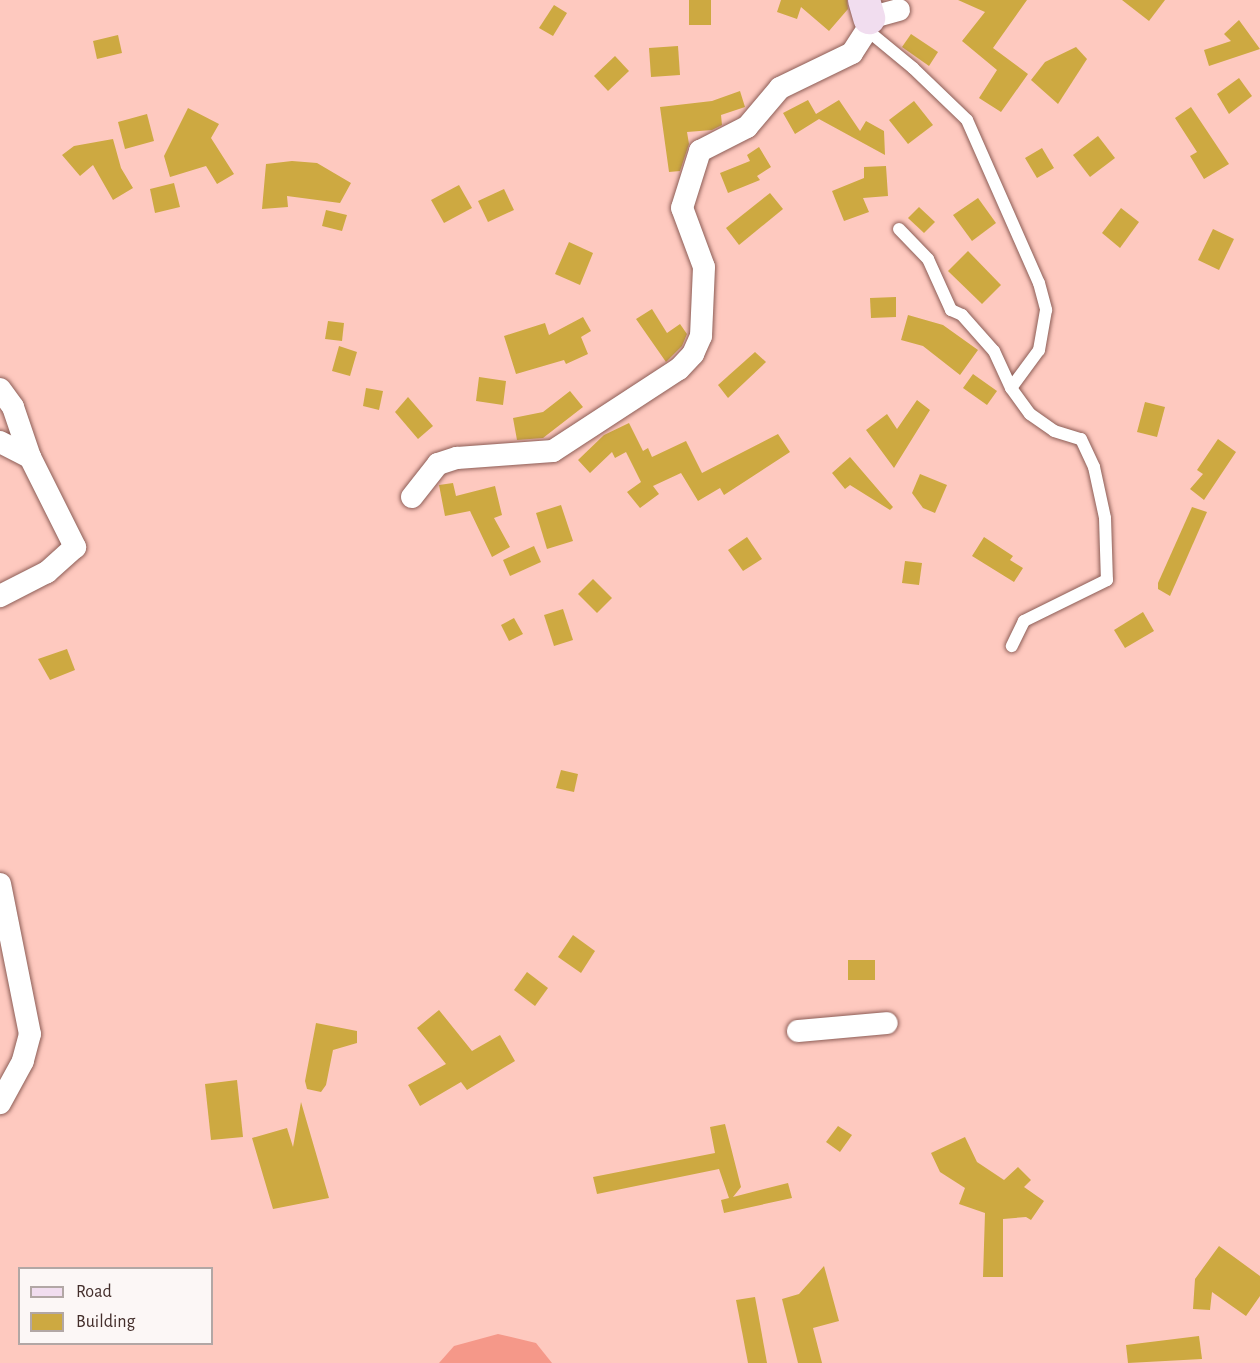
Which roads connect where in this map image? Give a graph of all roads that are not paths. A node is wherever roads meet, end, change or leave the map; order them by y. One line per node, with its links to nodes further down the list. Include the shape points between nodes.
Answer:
1 (899, 10): 2 (street)
2 (867, 16): 4 (lane, via 967,120 1039,283 1046,310 1039,350); 8 (street, via 852,54 780,88 747,127 700,151 682,208 704,267 701,336 693,354 679,369 554,451 458,458 438,464)
3 (899, 229): 4 (lane, via 928,259 951,310 962,315 994,351)
4 (1011, 388): 10 (lane, via 1030,414 1054,431 1081,440 1094,467 1105,518 1107,580 1024,621)
5 (0, 389): 7 (street, via 13,406)
6 (0, 442): 7 (street)
7 (30, 457): 9 (street, via 75,547 47,572)
8 (412, 497)
9 (0, 596)
10 (1012, 646)
11 (0, 884): 13 (street)
12 (0, 968): 13 (street, via 4,976)
13 (20, 985): 16 (street, via 30,1034 23,1061)
14 (887, 1023): 15 (street)
15 (798, 1031)
16 (0, 1103)

